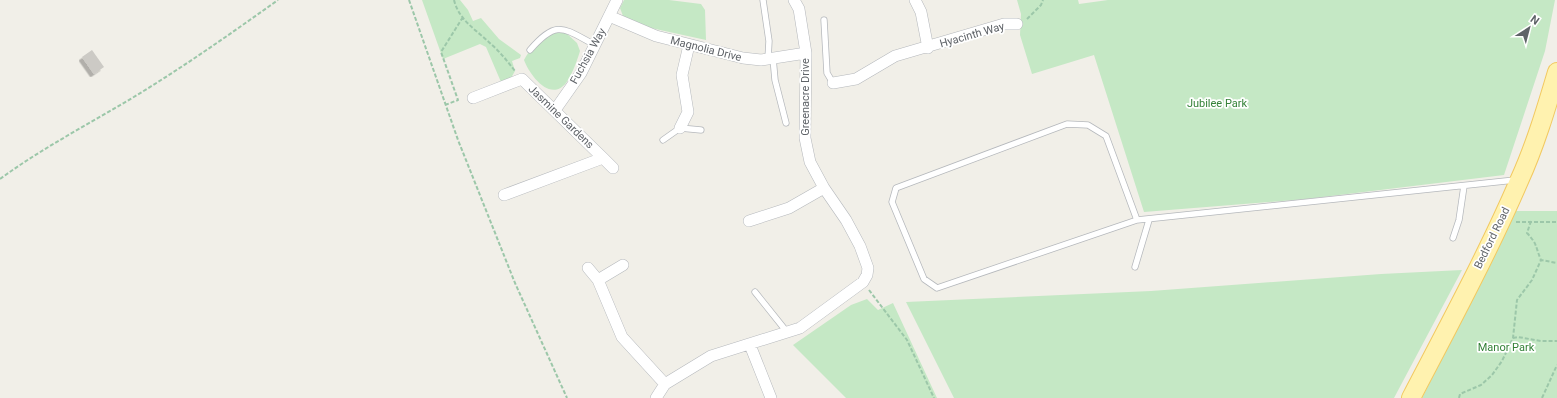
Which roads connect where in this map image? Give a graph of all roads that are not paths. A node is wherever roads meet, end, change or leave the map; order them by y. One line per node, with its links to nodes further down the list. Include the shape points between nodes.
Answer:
1 (616, 0): 5 (street, Fuchsia Way)
2 (762, 0): 13 (lane)
3 (794, 0): 12 (street, Greenacre Drive, via 799,9)
4 (914, 0): 10 (street, Hyacinth Way, via 921,12)
5 (610, 16): 8 (street, Fuchsia Way); 9 (street, Magnolia Drive, via 656,36)
6 (824, 20): 15 (lane, via 827,73)
7 (1017, 24): 10 (street, Hyacinth Way, via 1004,24)
8 (595, 45): 11 (lane, via 570,32 556,29 548,32); 18 (street, Fuchsia Way, via 581,73)
9 (689, 45): 13 (street, Magnolia Drive, via 743,58); 20 (street, via 682,75 688,112)
10 (928, 48): 15 (street, Hyacinth Way, via 895,56 856,79)
11 (530, 50)
12 (806, 53): 13 (street, Magnolia Drive); 27 (street, Greenacre Drive, via 805,138 810,162)
13 (770, 58): 19 (lane)
14 (1557, 72): 16 (main road, Bedford Road)
15 (833, 83)
16 (1554, 96): 25 (main road, Bedford Road)
17 (473, 98): 18 (street, Jasmine Gardens, via 522,80)
18 (555, 110): 23 (street, Jasmine Gardens)
19 (786, 123)
20 (680, 128): 21 (lane); 22 (lane)
21 (701, 130)
22 (663, 140)
23 (603, 158): 24 (street, Jasmine Gardens); 28 (street, Jasmine Gardens)
24 (613, 168)
25 (1520, 180): 26 (lane); 43 (main road, Bedford Road)
26 (1464, 186): 30 (lane); 32 (lane, via 1459,220)
27 (824, 188): 31 (street, via 789,208); 38 (street, Greenacre Drive, via 846,220 868,268 865,278 800,328)
28 (504, 195)
29 (1137, 220): 29 (lane, via 937,288 924,279 892,202 896,188 1067,124 1088,125 1106,136); 30 (lane)
30 (1149, 220): 34 (lane)
31 (749, 221)
32 (1453, 238)
33 (623, 265): 36 (street)
34 (1135, 267)
35 (588, 268): 36 (street)
36 (598, 280): 40 (street, via 622,337)
37 (754, 292): 38 (lane)
38 (788, 332): 39 (street)
39 (750, 345): 40 (street, via 711,356); 42 (street)
40 (665, 384): 41 (street)
41 (656, 398)
42 (770, 398)
43 (1411, 398)

